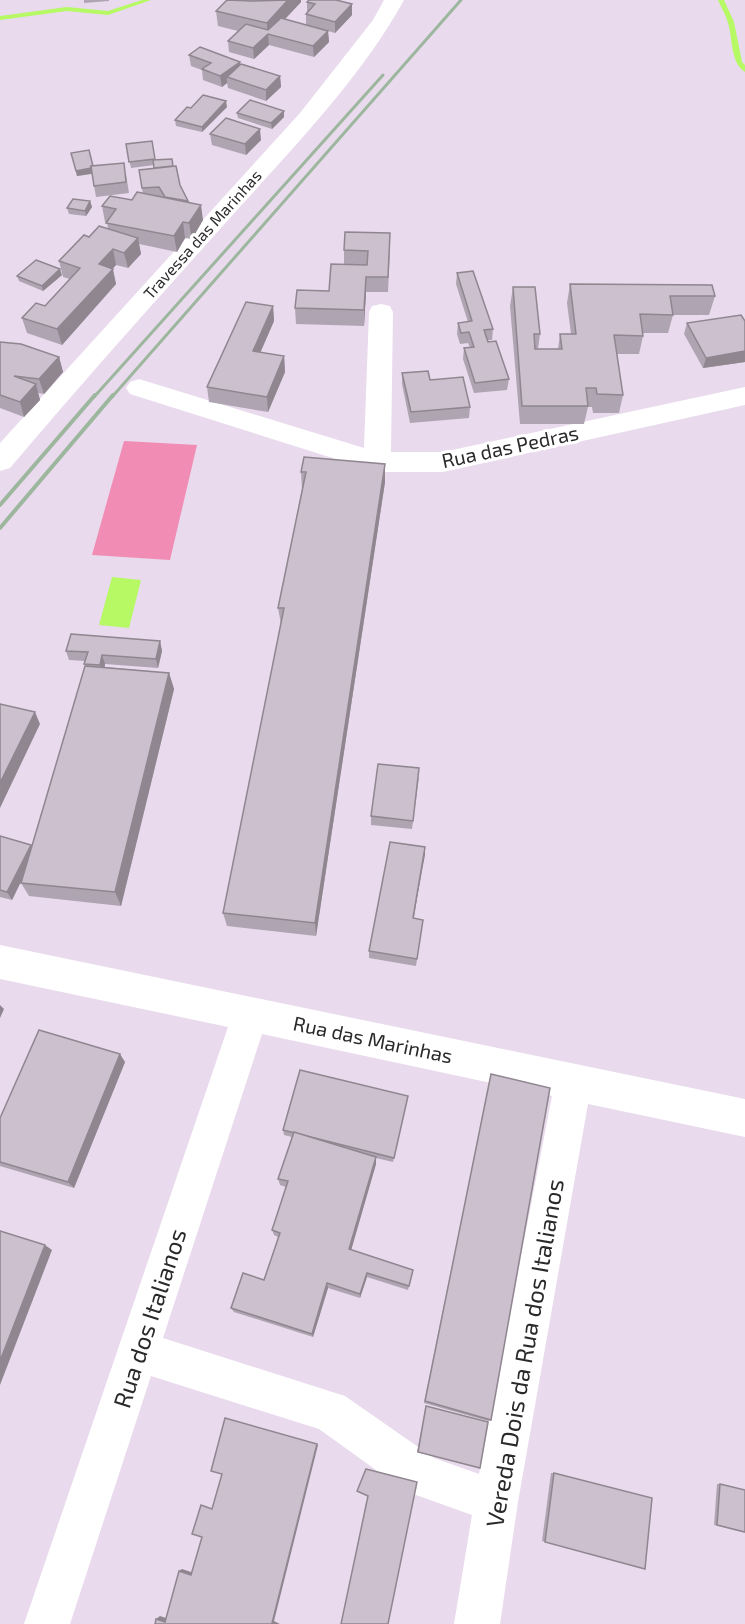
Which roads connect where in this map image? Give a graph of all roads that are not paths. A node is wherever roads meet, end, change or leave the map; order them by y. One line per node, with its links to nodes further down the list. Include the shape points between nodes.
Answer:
1 (394, 0): 5 (street, Travessa das Marinhas, via 382,22 308,118 73,362)
2 (381, 312): 6 (street)
3 (139, 388): 6 (street, Rua das Pedras)
4 (745, 396): 6 (street, Rua das Pedras, via 443,462)
5 (0, 461)
6 (377, 462)
7 (0, 962): 8 (street, Rua das Marinhas)
8 (251, 1012): 9 (street, Rua das Marinhas); 11 (street, Rua dos Italianos)
9 (573, 1082): 10 (street, Rua das Marinhas); 12 (street, Vereda Dois da Rua dos Italianos)
10 (745, 1118)
11 (139, 1351): 12 (street, via 330,1411 422,1475); 13 (street, Rua dos Italianos)
12 (496, 1502): 14 (street, Vereda Dois da Rua dos Italianos)
13 (47, 1624)
14 (477, 1624)

